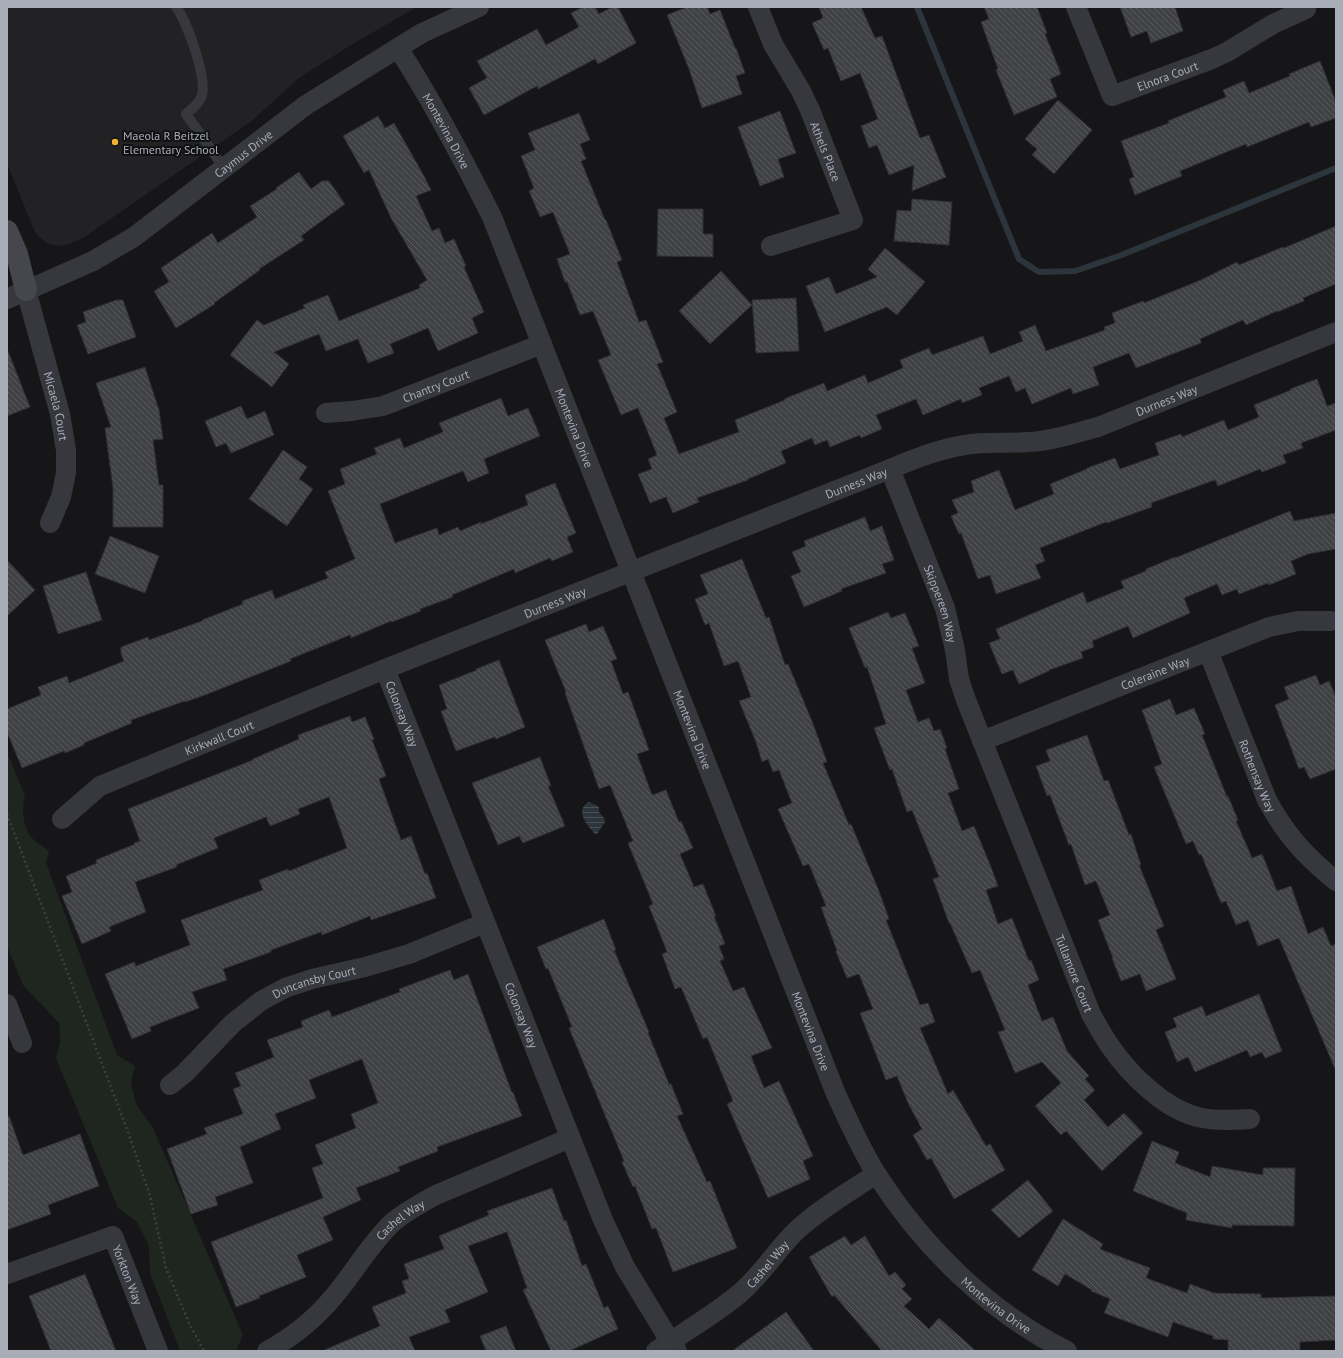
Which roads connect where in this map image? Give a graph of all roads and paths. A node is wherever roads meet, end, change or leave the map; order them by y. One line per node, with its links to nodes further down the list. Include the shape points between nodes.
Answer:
1 (176, 7): 7 (lane, via 184,19 202,77 201,98 186,114)
2 (479, 7): 6 (street, Caymus Drive, via 422,33)
3 (758, 7): 9 (street, Athels Place, via 773,44 810,110 853,220)
4 (1076, 7): 5 (street, Elnora Court, via 1112,96 1212,59 1273,24)
5 (1306, 9)
6 (398, 48): 7 (street, Caymus Drive, via 306,104); 12 (street, Montevina Drive, via 462,157 492,217)
7 (224, 168): 10 (street, Caymus Drive, via 134,237 93,261)
8 (7, 231): 10 (street, via 16,254)
9 (771, 246)
10 (16, 294): 15 (street, Micaela Court, via 60,414 66,450 66,474 61,497)
11 (1336, 332): 14 (street, Durness Way, via 1098,427 1060,438 1029,442 966,444 937,451)
12 (542, 344): 13 (street, Chantry Court, via 383,406); 16 (street, Montevina Drive)
13 (326, 413)
14 (890, 468): 16 (street, Durness Way); 20 (street, Skippereen Way, via 945,608 959,679)
15 (50, 523)
16 (631, 571): 19 (street, Durness Way); 30 (street, Montevina Drive, via 836,1094)
17 (1331, 621): 18 (street, Coleraine Way, via 1298,621 1269,627)
18 (1208, 651): 20 (street, Coleraine Way); 23 (street, Rothensay Way, via 1267,800 1279,822 1296,844)
19 (384, 669): 22 (street, Kirkwall Court, via 100,786); 24 (street, Colonsay Way)
20 (982, 741): 28 (street, Tullamore Court, via 1091,1014 1109,1045 1134,1075 1176,1108 1200,1117 1224,1121)
21 (7, 814): 34 (path, via 128,1132 150,1196 166,1268)
22 (62, 818)
23 (1336, 881)
24 (485, 923): 27 (street, Duncansby Court, via 409,954 285,988 260,1002 233,1023); 29 (street, Colonsay Way)
25 (7, 1004): 26 (street)
26 (22, 1043)
27 (170, 1085)
28 (1250, 1119)
29 (570, 1138): 32 (street, Colonsay Way, via 603,1220); 35 (street, Cashel Way, via 436,1195 393,1222 374,1242 335,1295 306,1325)
30 (876, 1174): 32 (street, Cashel Way, via 821,1209 796,1231 740,1293); 36 (street, Montevina Drive, via 932,1248 969,1284 1010,1317)
31 (7, 1274): 33 (street, Yorkton Way, via 113,1236)
32 (668, 1348)
33 (158, 1351)
34 (204, 1351)
35 (267, 1351)
36 (1067, 1351)

